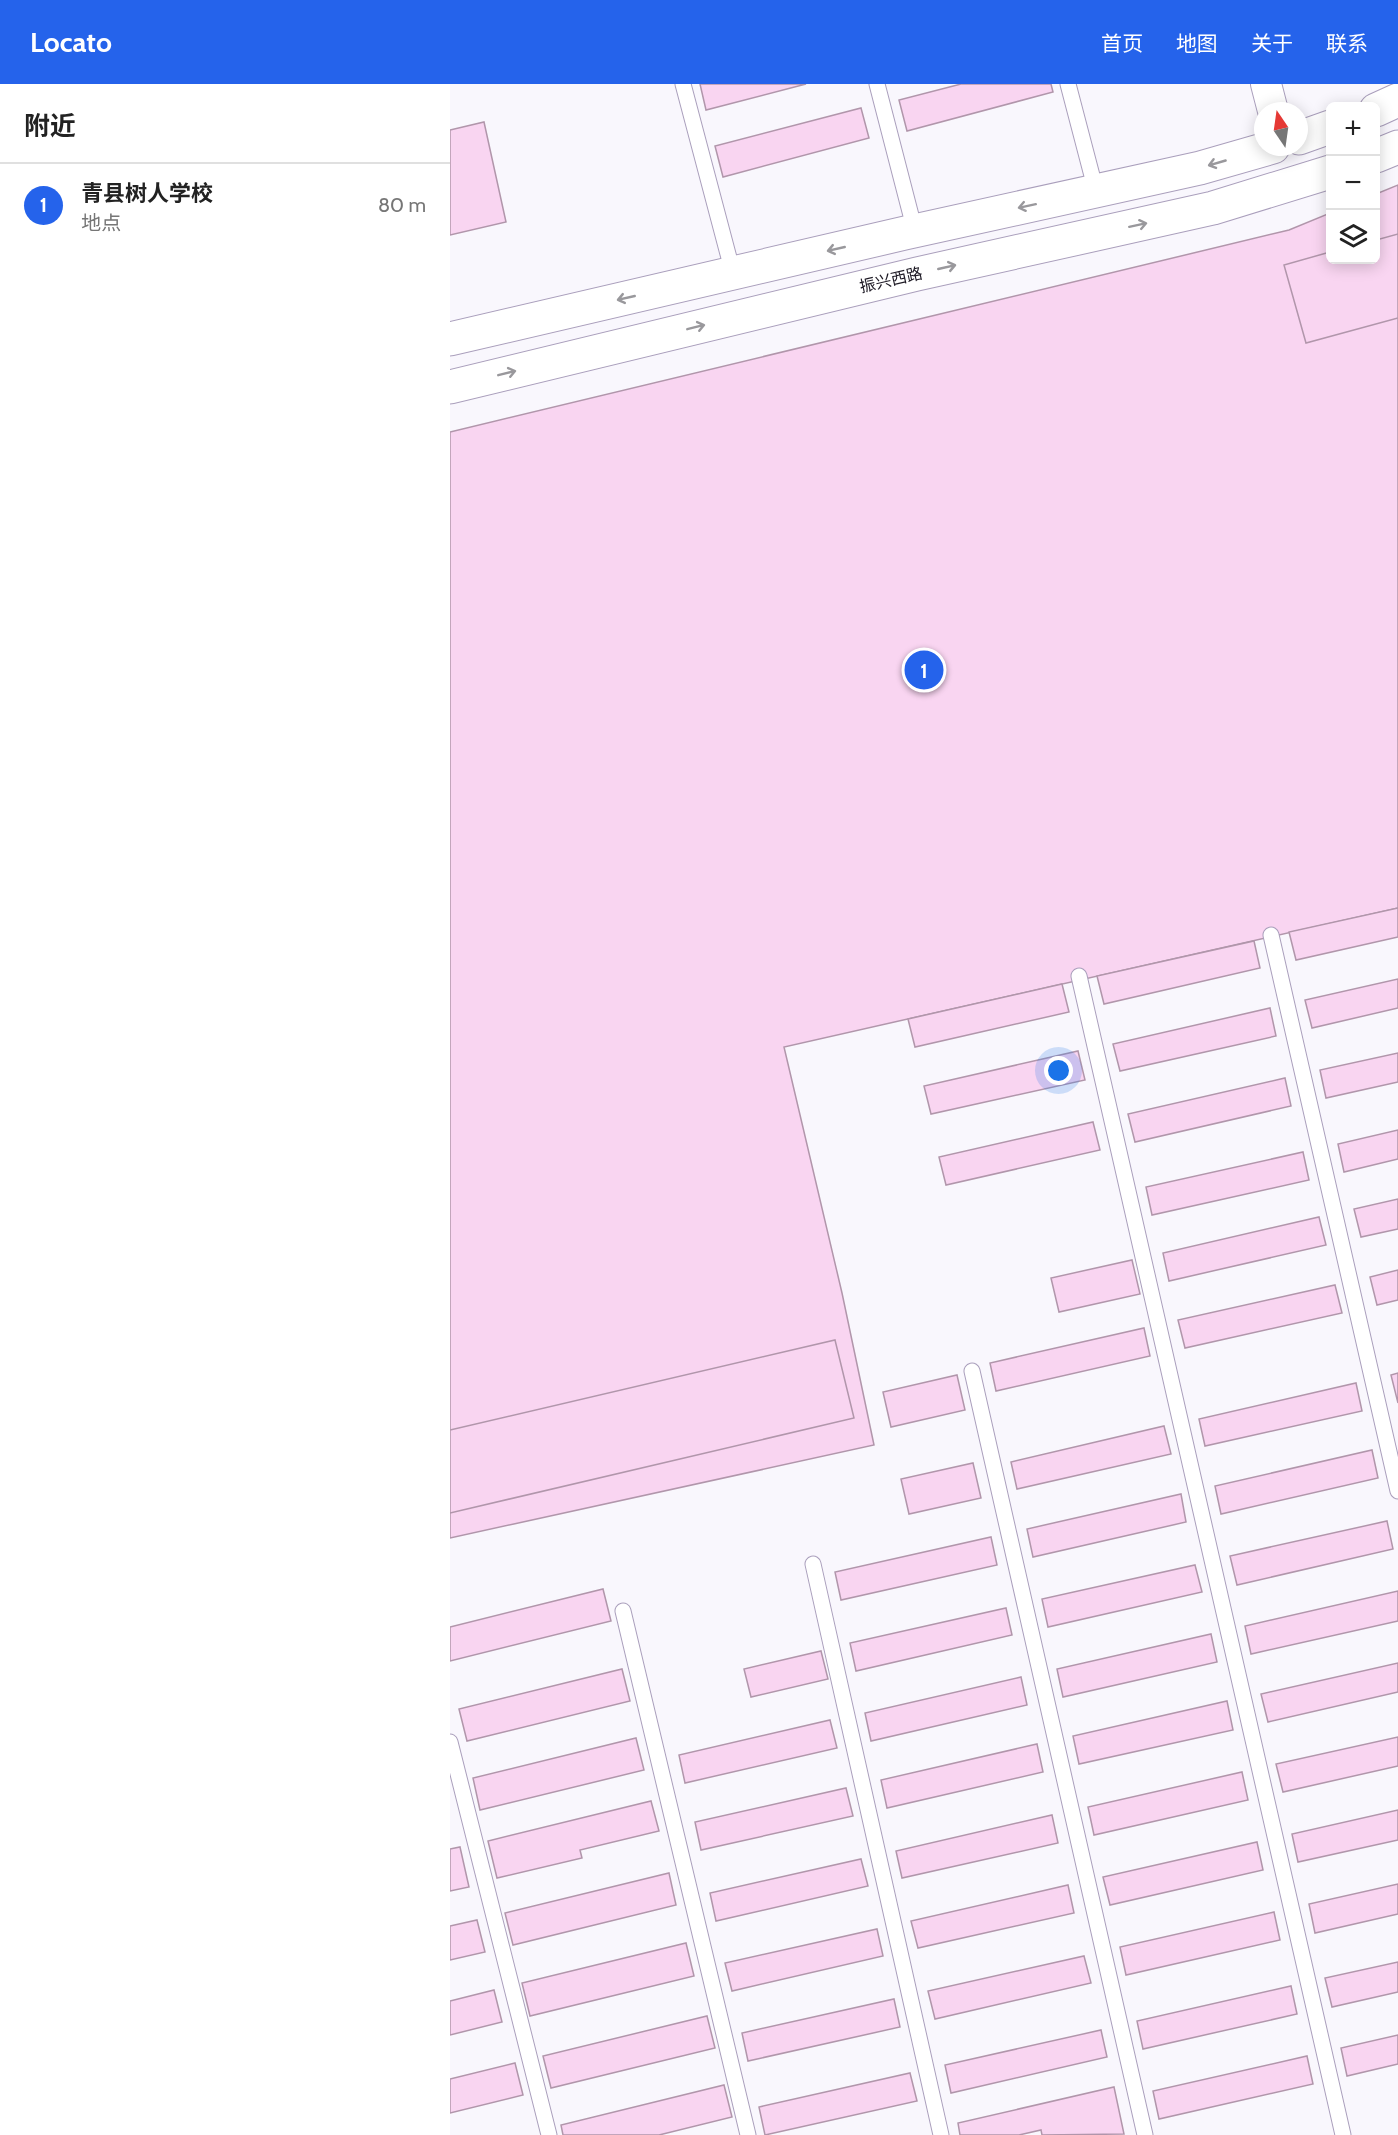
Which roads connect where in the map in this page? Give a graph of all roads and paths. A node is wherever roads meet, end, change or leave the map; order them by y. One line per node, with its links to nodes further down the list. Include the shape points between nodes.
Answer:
1 (683, 84): 16 (lane)
2 (877, 84): 15 (lane)
3 (1068, 84): 14 (lane)
4 (1266, 84): 6 (street)
5 (1398, 100): 7 (street)
6 (1271, 102)
7 (1380, 108)
8 (1326, 128): 9 (street)
9 (1308, 135)
10 (1398, 147): 12 (street)
11 (1254, 152): 14 (street, one-way to 14)
12 (1380, 154)
13 (1326, 173): 18 (street, 振兴西路, one-way to 13, via 917,274 1213,208)
14 (1096, 191): 15 (street, one-way to 15)
15 (915, 231): 16 (street, one-way to 16)
16 (733, 273): 17 (street, one-way to 17)
17 (450, 339)
18 (450, 387)
19 (1271, 935): 22 (lane)
20 (1079, 976): 30 (lane)
21 (972, 1371): 29 (lane)
22 (1398, 1491)
23 (813, 1564): 28 (lane)
24 (623, 1611): 27 (lane)
25 (450, 1742): 26 (lane)
26 (549, 2135)
27 (748, 2135)
28 (941, 2135)
29 (1145, 2135)
30 (1343, 2135)

